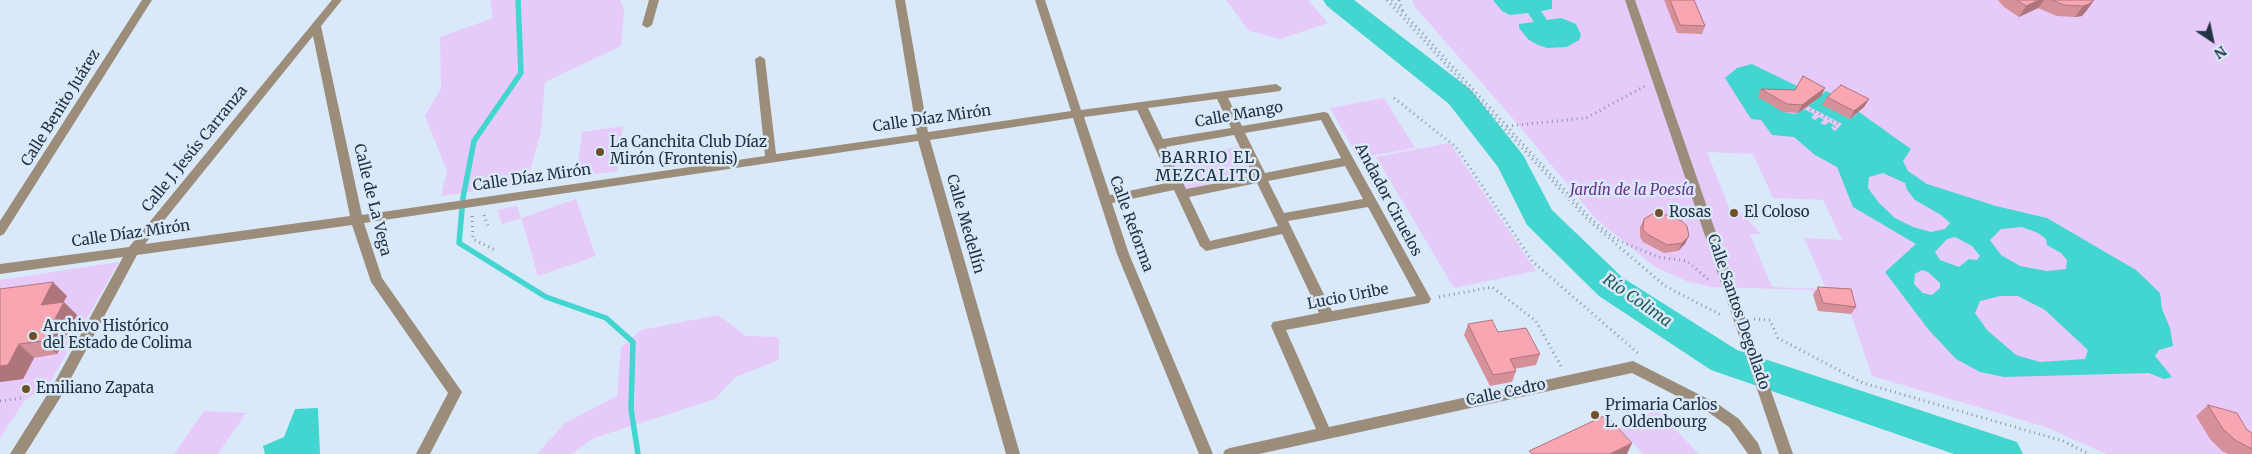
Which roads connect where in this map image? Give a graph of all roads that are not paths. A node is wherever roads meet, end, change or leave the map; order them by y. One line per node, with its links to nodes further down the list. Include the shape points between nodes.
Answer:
1 (147, 0): 26 (street, Calle Benito Juárez)
2 (337, 0): 8 (street)
3 (654, 0): 7 (street)
4 (900, 0): 16 (street, Calle Medellín)
5 (1040, 0): 13 (street, Calle Reforma)
6 (1630, 0): 38 (street, Calle Santos Degollado)
7 (647, 25)
8 (316, 26): 24 (street, Calle de La Vega); 27 (street, Calle J. Jesús Carranza)
9 (760, 59): 18 (street)
10 (1276, 88): 11 (street, Calle Díaz Mirón)
11 (1221, 95): 12 (street, Calle Díaz Mirón); 15 (street)
12 (1142, 106): 13 (street, Calle Díaz Mirón); 17 (street)
13 (1076, 114): 16 (street, Calle Díaz Mirón); 22 (street, Calle Reforma)
14 (1324, 116): 15 (street, Calle Mango); 19 (street, Andador Ciruelos)
15 (1238, 130): 17 (street, Calle Mango); 20 (street)
16 (923, 136): 18 (street, Calle Díaz Mirón); 34 (street, Calle Medellín)
17 (1159, 144): 21 (street)
18 (771, 159): 24 (street, Calle Díaz Mirón)
19 (1349, 161): 20 (street); 23 (street, Andador Ciruelos)
20 (1261, 178): 21 (street); 25 (street)
21 (1180, 189): 22 (street); 25 (street, via 1206,246)
22 (1105, 200): 35 (street, Calle Reforma, via 1123,254)
23 (1371, 202): 25 (street); 29 (street, Andador Ciruelos)
24 (357, 220): 27 (street, Calle Díaz Mirón); 33 (street, Calle de La Vega, via 376,279 455,392)
25 (1283, 224): 30 (street)
26 (0, 231)
27 (133, 250): 28 (street, Calle Díaz Mirón); 32 (street, Calle J. Jesús Carranza, via 57,391)
28 (0, 269)
29 (1424, 299): 30 (street, Lucio Uribe)
30 (1328, 317): 31 (street, Lucio Uribe, via 1278,326)
31 (1325, 434): 36 (street, Calle Cedro); 37 (street, Calle Cedro, via 1633,367 1713,408 1734,423)
32 (17, 454)
33 (423, 454)
34 (1013, 454)
35 (1206, 454)
36 (1230, 454)
37 (1755, 454)
38 (1786, 454)

